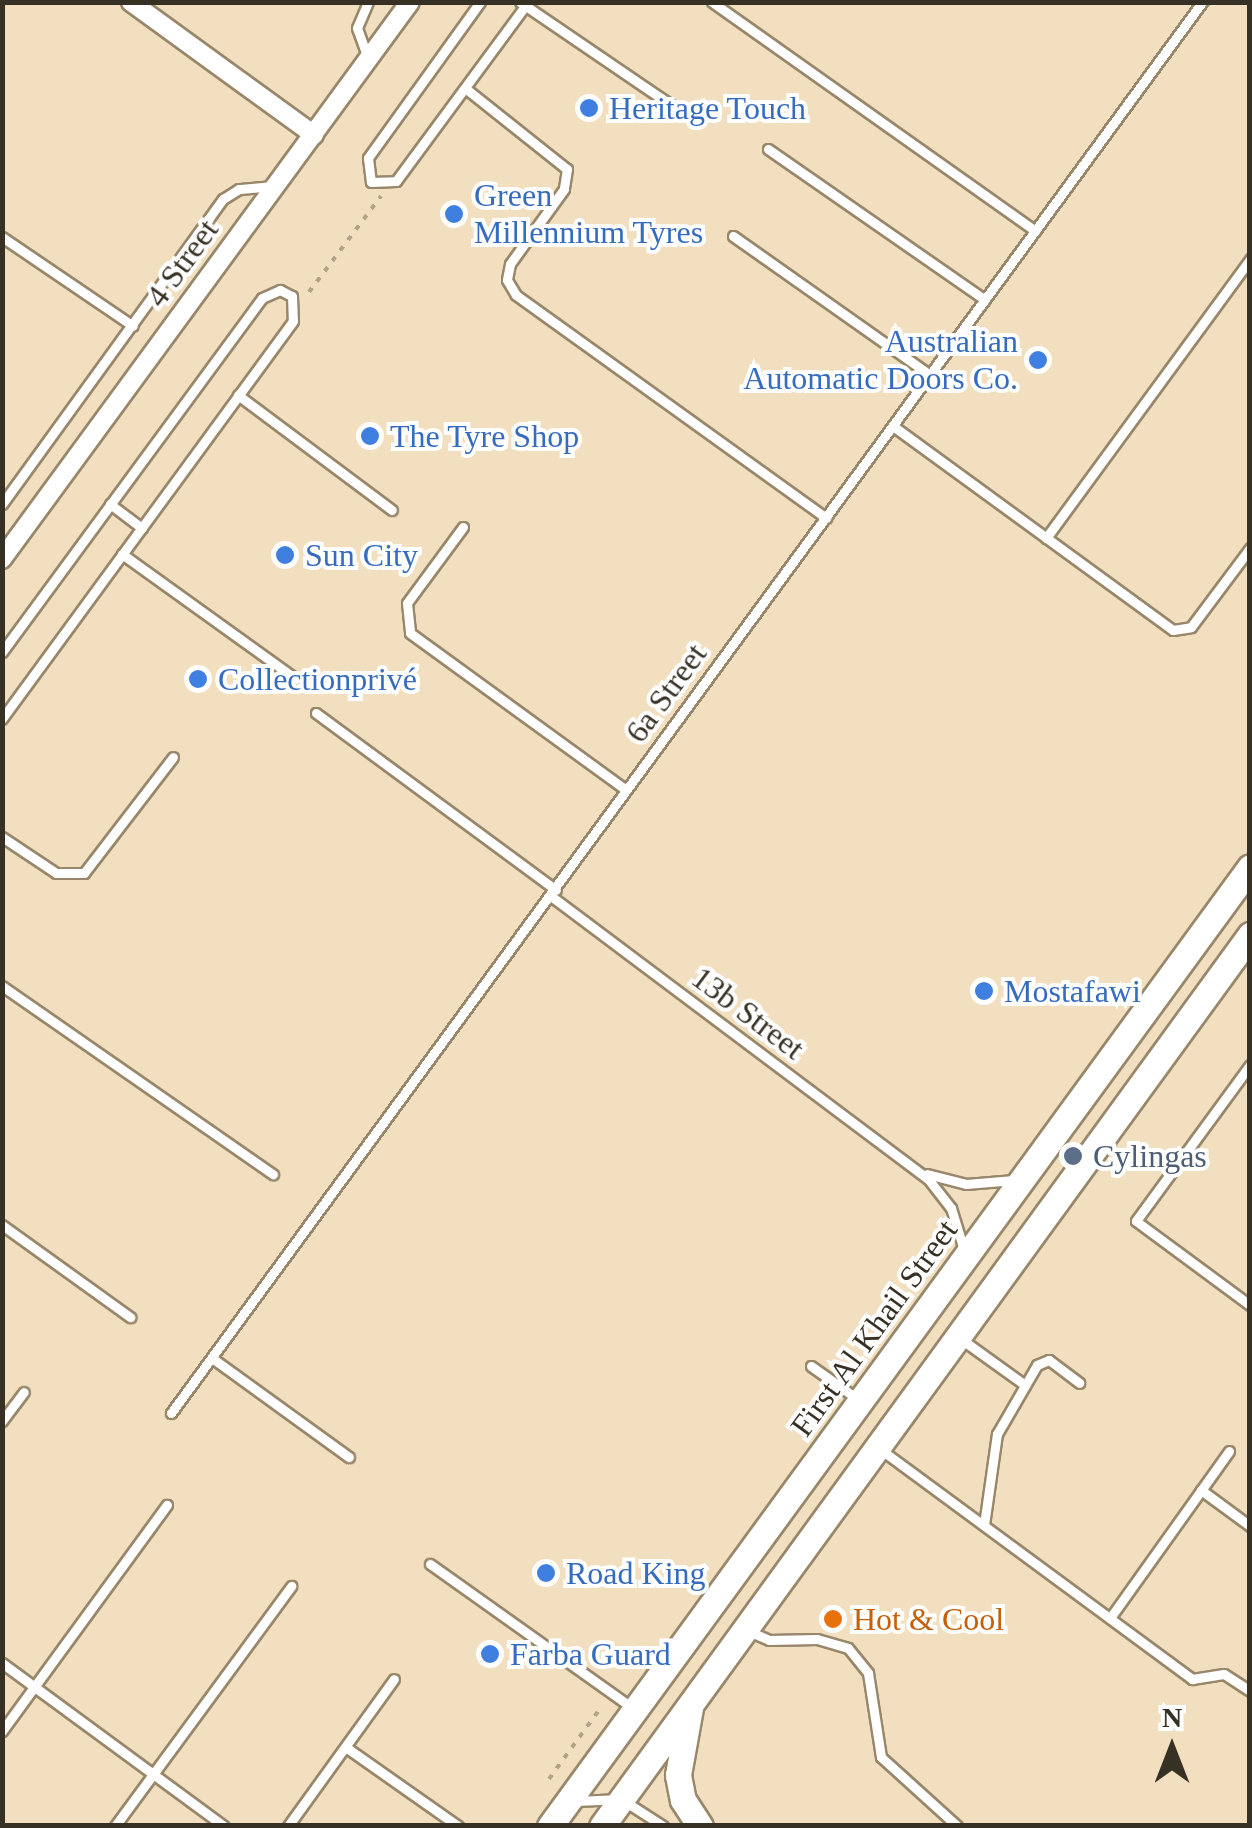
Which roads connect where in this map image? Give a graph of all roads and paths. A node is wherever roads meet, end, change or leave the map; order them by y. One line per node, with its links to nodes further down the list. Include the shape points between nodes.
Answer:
1 (131, 2): 11 (street)
2 (368, 2): 8 (lane, via 357,28)
3 (410, 2): 8 (street, 4 Street)
4 (480, 2): 14 (lane, via 368,158 366,175)
5 (712, 2): 15 (lane)
6 (1202, 2): 15 (lane, 6a Street)
7 (525, 4): 9 (lane); 10 (lane)
8 (368, 58): 11 (street, 4 Street)
9 (465, 88): 14 (lane); 28 (lane, via 567,169 564,188 510,264 508,280 516,295)
10 (680, 110)
11 (314, 135): 13 (street, 4 Street)
12 (768, 149): 19 (lane)
13 (275, 186): 21 (lane, via 239,188 223,199); 34 (street, 4 Street)
14 (388, 186): 20 (path)
15 (1035, 231): 19 (lane, 6a Street)
16 (734, 236): 22 (lane)
17 (2, 237): 21 (lane)
18 (1250, 259): 31 (lane)
19 (985, 300): 22 (lane, 6a Street)
20 (297, 308): 23 (lane); 26 (lane, via 286,292 262,298)
21 (132, 326): 25 (lane)
22 (930, 376): 24 (lane, 6a Street)
23 (238, 395): 27 (lane); 30 (lane)
24 (893, 426): 28 (lane, 6a Street); 31 (lane)
25 (2, 504)
26 (110, 504): 30 (lane); 35 (lane)
27 (392, 510)
28 (826, 518): 40 (lane, 6a Street)
29 (463, 526): 40 (lane, via 407,603 410,632)
30 (142, 528): 33 (lane)
31 (1046, 538): 32 (lane, via 1179,632 1191,627)
32 (1250, 548)
33 (122, 554): 36 (lane); 38 (lane)
34 (4, 555)
35 (2, 652)
36 (296, 679)
37 (316, 713): 43 (lane, 13b Street)
38 (2, 719)
39 (173, 757): 41 (lane, via 84,873 56,873)
40 (626, 790): 43 (lane, 6a Street)
41 (2, 837)
42 (1250, 868): 49 (main road, First Al Khail Street)
43 (553, 893): 47 (lane, 13b Street); 55 (lane, 6a Street)
44 (1250, 935): 54 (main road)
45 (2, 986): 48 (lane)
46 (1250, 1065): 52 (lane, via 1136,1221)
47 (915, 1169): 49 (lane, 13b Street, via 966,1184); 51 (lane, 13b Street, via 951,1208)
48 (274, 1174)
49 (1020, 1179): 51 (main road, First Al Khail Street)
50 (2, 1225): 53 (lane)
51 (966, 1259): 60 (main road, First Al Khail Street)
52 (1250, 1305)
53 (130, 1317)
54 (955, 1334): 58 (lane); 63 (main road)
55 (212, 1358): 61 (lane, 6a Street); 65 (lane)
56 (811, 1366): 60 (lane)
57 (1080, 1383): 58 (lane, via 1045,1360)
58 (1025, 1385): 68 (lane, via 997,1434)
59 (24, 1392): 62 (lane)
60 (861, 1402): 80 (main road, First Al Khail Street)
61 (171, 1413)
62 (2, 1421)
63 (873, 1445): 68 (lane); 73 (main road)
64 (1230, 1451): 66 (lane)
65 (349, 1456)
66 (1201, 1490): 69 (lane); 72 (lane)
67 (167, 1504): 76 (lane)
68 (984, 1525): 72 (lane)
69 (1250, 1526)
70 (430, 1564): 78 (lane)
71 (290, 1586): 83 (lane)
72 (1110, 1618): 77 (lane, via 1192,1679 1224,1674)
73 (743, 1628): 79 (main road); 94 (lane, via 769,1640 817,1639 848,1648 868,1673 881,1757)
74 (2, 1663): 76 (lane)
75 (394, 1678): 82 (lane)
76 (35, 1687): 81 (lane); 83 (lane)
77 (1250, 1691)
78 (612, 1693): 80 (lane); 84 (path)
79 (692, 1701): 85 (main road); 93 (main road, via 678,1775 683,1800)
80 (635, 1709): 86 (main road, First Al Khail Street)
81 (2, 1732)
82 (347, 1748): 89 (lane); 90 (lane)
83 (154, 1772): 87 (lane); 88 (lane)
84 (549, 1779)
85 (621, 1799): 86 (lane, via 596,1796); 91 (main road); 92 (lane)
86 (555, 1818)
87 (115, 1826)
88 (224, 1826)
89 (288, 1826)
90 (458, 1826)
91 (602, 1826)
92 (663, 1826)
93 (700, 1826)
94 (957, 1826)

